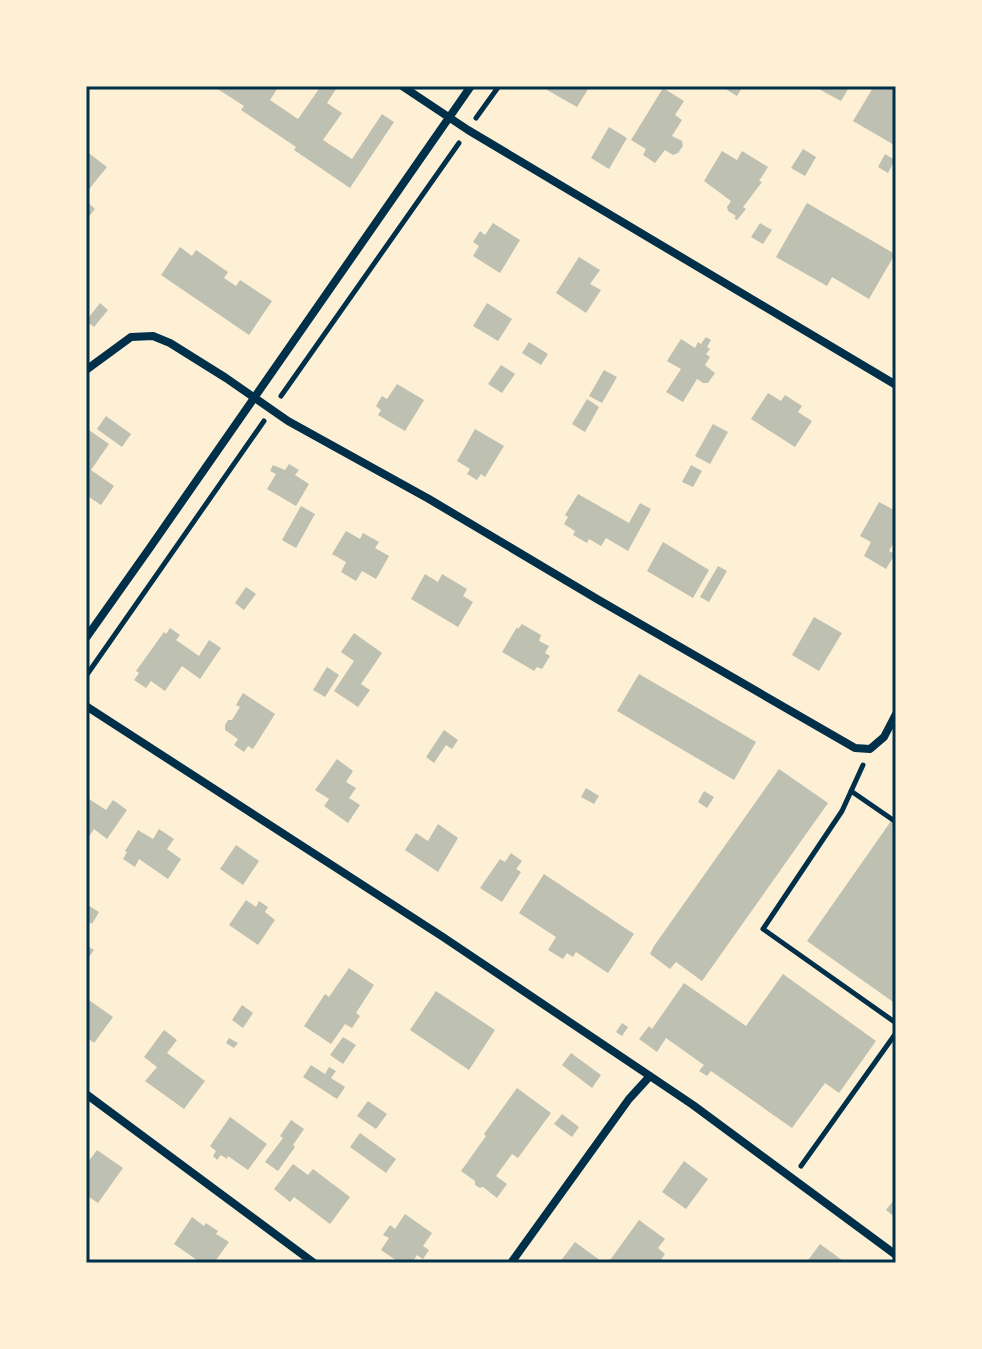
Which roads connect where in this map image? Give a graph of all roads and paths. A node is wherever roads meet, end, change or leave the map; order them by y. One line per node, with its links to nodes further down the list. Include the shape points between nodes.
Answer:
1 (402, 86): 4 (street)
2 (471, 86): 4 (street)
3 (499, 86): 5 (path)
4 (448, 118): 5 (street); 8 (street)
5 (468, 130): 7 (street); 9 (path)
6 (86, 370): 8 (street, via 131,337 153,336)
7 (896, 385)
8 (254, 398): 9 (street); 10 (street)
9 (271, 410): 11 (path); 14 (street, via 855,748)
10 (86, 638)
11 (86, 676)
12 (86, 706): 19 (street)
13 (896, 714): 14 (street, via 884,737)
14 (870, 749): 15 (path)
15 (851, 791): 16 (path); 17 (path, via 763,929)
16 (896, 822)
17 (896, 1023)
18 (896, 1033): 21 (path)
19 (650, 1076): 22 (street); 24 (street)
20 (86, 1094): 23 (street)
21 (800, 1168)
22 (895, 1255): 25 (street)
23 (314, 1263)
24 (511, 1263)
25 (887, 1263)

